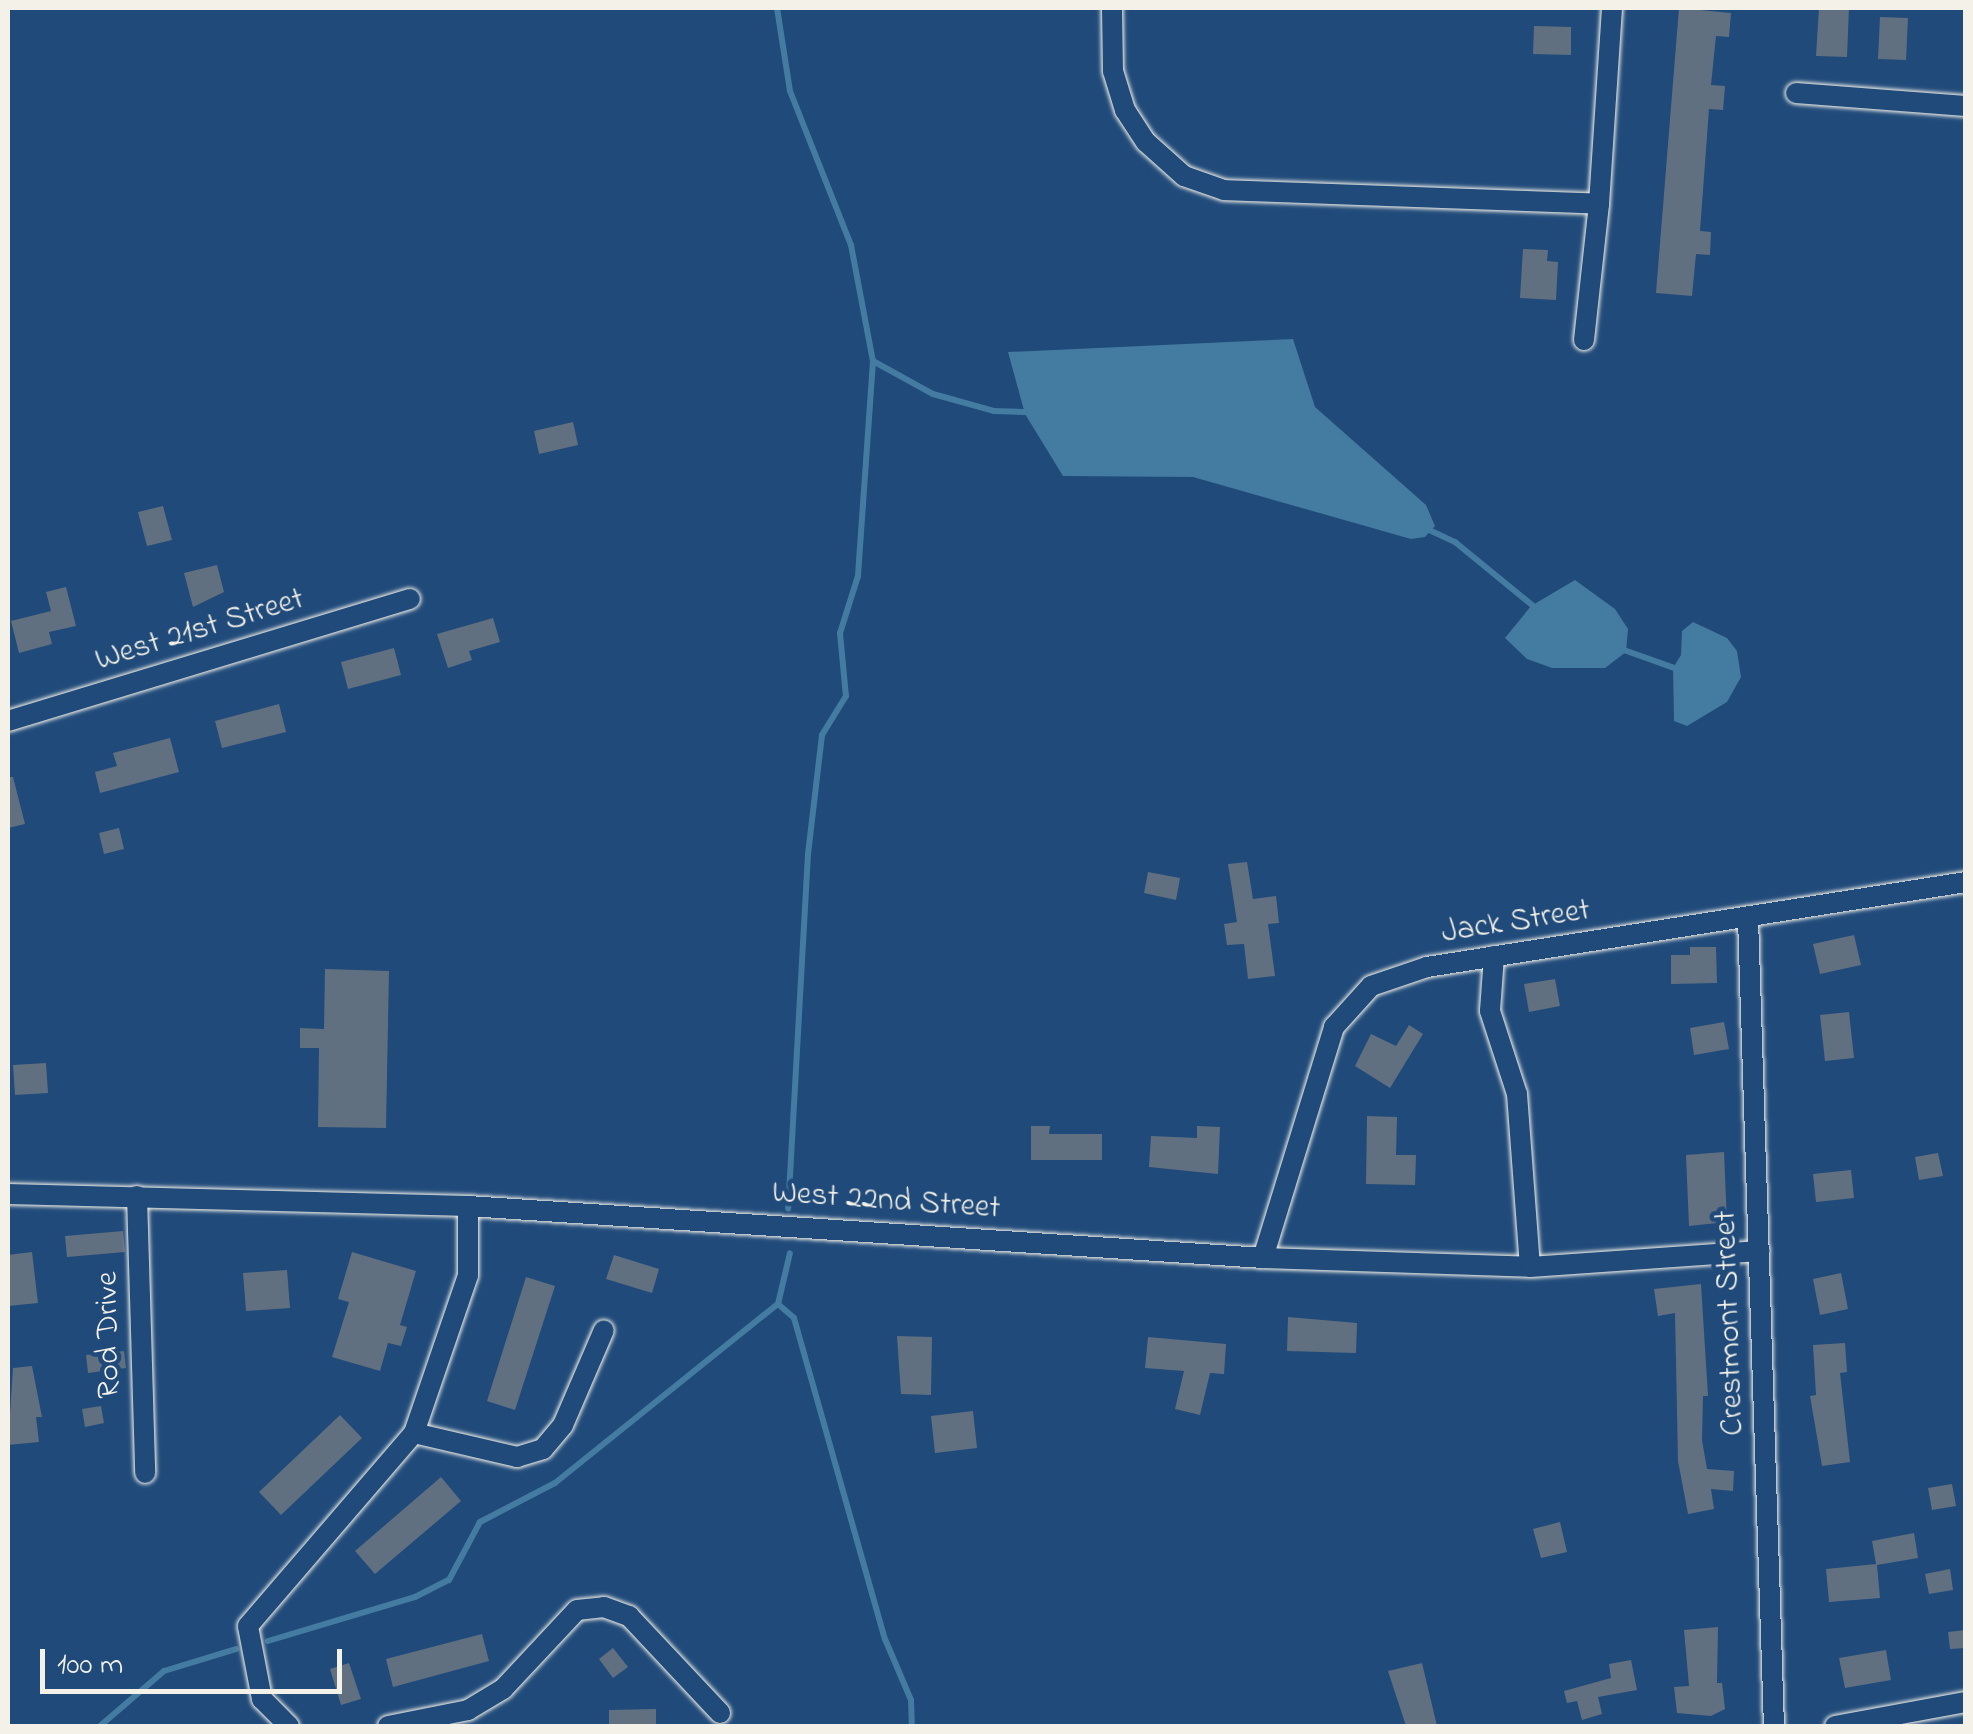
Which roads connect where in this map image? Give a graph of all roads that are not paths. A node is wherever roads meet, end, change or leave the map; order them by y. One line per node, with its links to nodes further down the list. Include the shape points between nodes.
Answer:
1 (1112, 8): 5 (street, via 1113,71 1125,110 1146,142 1184,176 1224,190)
2 (1612, 8): 5 (street)
3 (1796, 93): 4 (street)
4 (1966, 106)
5 (1599, 204): 6 (street)
6 (1584, 340)
7 (410, 600): 8 (street, West 21st Street)
8 (8, 721)
9 (1966, 882): 10 (street, Jack Street)
10 (1748, 918): 11 (street, Jack Street); 15 (street, Crestmont Street)
11 (1494, 956): 16 (street, Jack Street, via 1427,966 1371,986 1334,1027); 17 (street, via 1490,1010 1517,1094)
12 (8, 1194): 13 (street, West 22nd Street)
13 (137, 1196): 14 (street, West 22nd Street); 20 (street, Rod Drive)
14 (468, 1206): 16 (street, West 22nd Street); 19 (street, via 468,1275)
15 (1759, 1251): 17 (street, West 22nd Street); 25 (street, Crestmont Street)
16 (1263, 1258): 17 (street, West 22nd Street)
17 (1530, 1267)
18 (604, 1330): 19 (street, via 563,1425 543,1448 517,1457)
19 (414, 1434): 23 (street, via 248,1626 262,1699)
20 (145, 1473)
21 (1966, 1702): 26 (street)
22 (720, 1713): 24 (street, via 630,1616 604,1607 577,1610 503,1689 468,1710)
23 (289, 1726)
24 (388, 1726)
25 (1774, 1726)
26 (1835, 1726)

